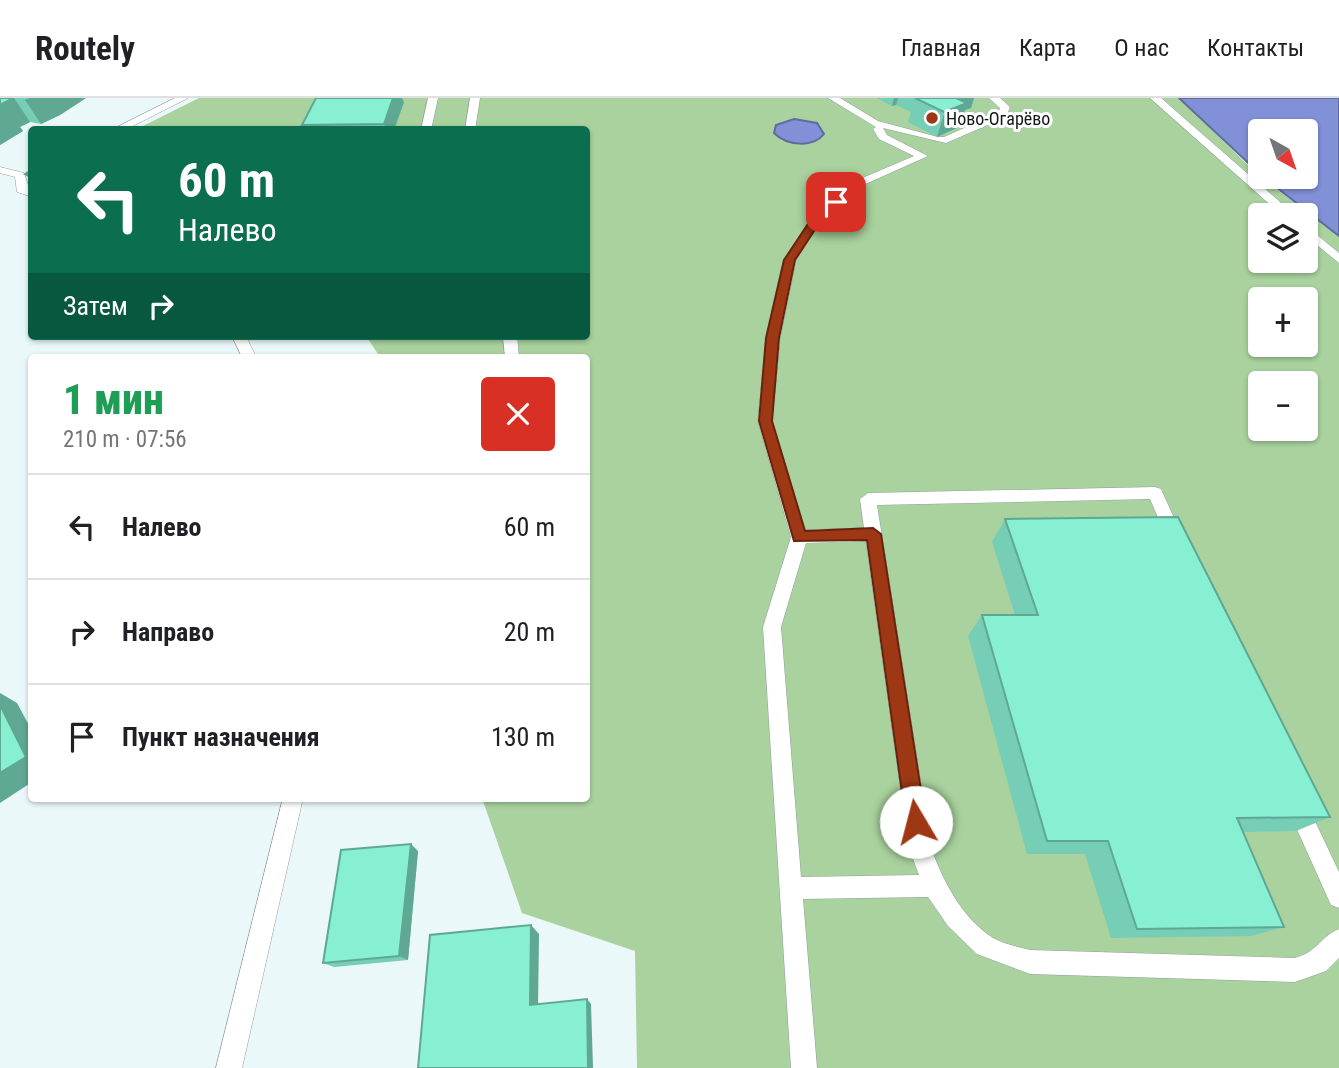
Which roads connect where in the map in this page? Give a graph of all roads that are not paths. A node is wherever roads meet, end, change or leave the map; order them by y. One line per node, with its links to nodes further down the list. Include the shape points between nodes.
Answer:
1 (183, 98): 8 (lane)
2 (433, 98): 9 (lane)
3 (475, 98): 10 (lane)
4 (833, 98): 7 (lane)
5 (994, 98): 7 (lane, via 1004,107 1002,115 946,140)
6 (1155, 98): 15 (lane)
7 (874, 123): 19 (lane, via 883,137 923,156 857,184 816,220 790,260 773,338 765,421)
8 (124, 126)
9 (427, 126)
10 (471, 126)
11 (0, 170): 13 (lane)
12 (28, 171): 13 (lane)
13 (20, 175): 14 (lane, via 21,190)
14 (28, 193)
15 (1275, 203)
16 (1318, 241): 17 (lane)
17 (1339, 259)
18 (873, 534): 19 (lane); 20 (lane, via 868,499 1155,493); 23 (lane, via 920,848)
19 (799, 537): 24 (lane, via 772,627)
20 (1184, 556)
21 (1287, 784): 25 (lane)
22 (292, 802): 27 (lane)
23 (934, 886): 24 (lane); 26 (lane, via 956,918 985,946 1030,962 1295,970 1318,963)
24 (790, 888): 28 (lane)
25 (1339, 897)
26 (1339, 941)
27 (229, 1068)
28 (804, 1068)

